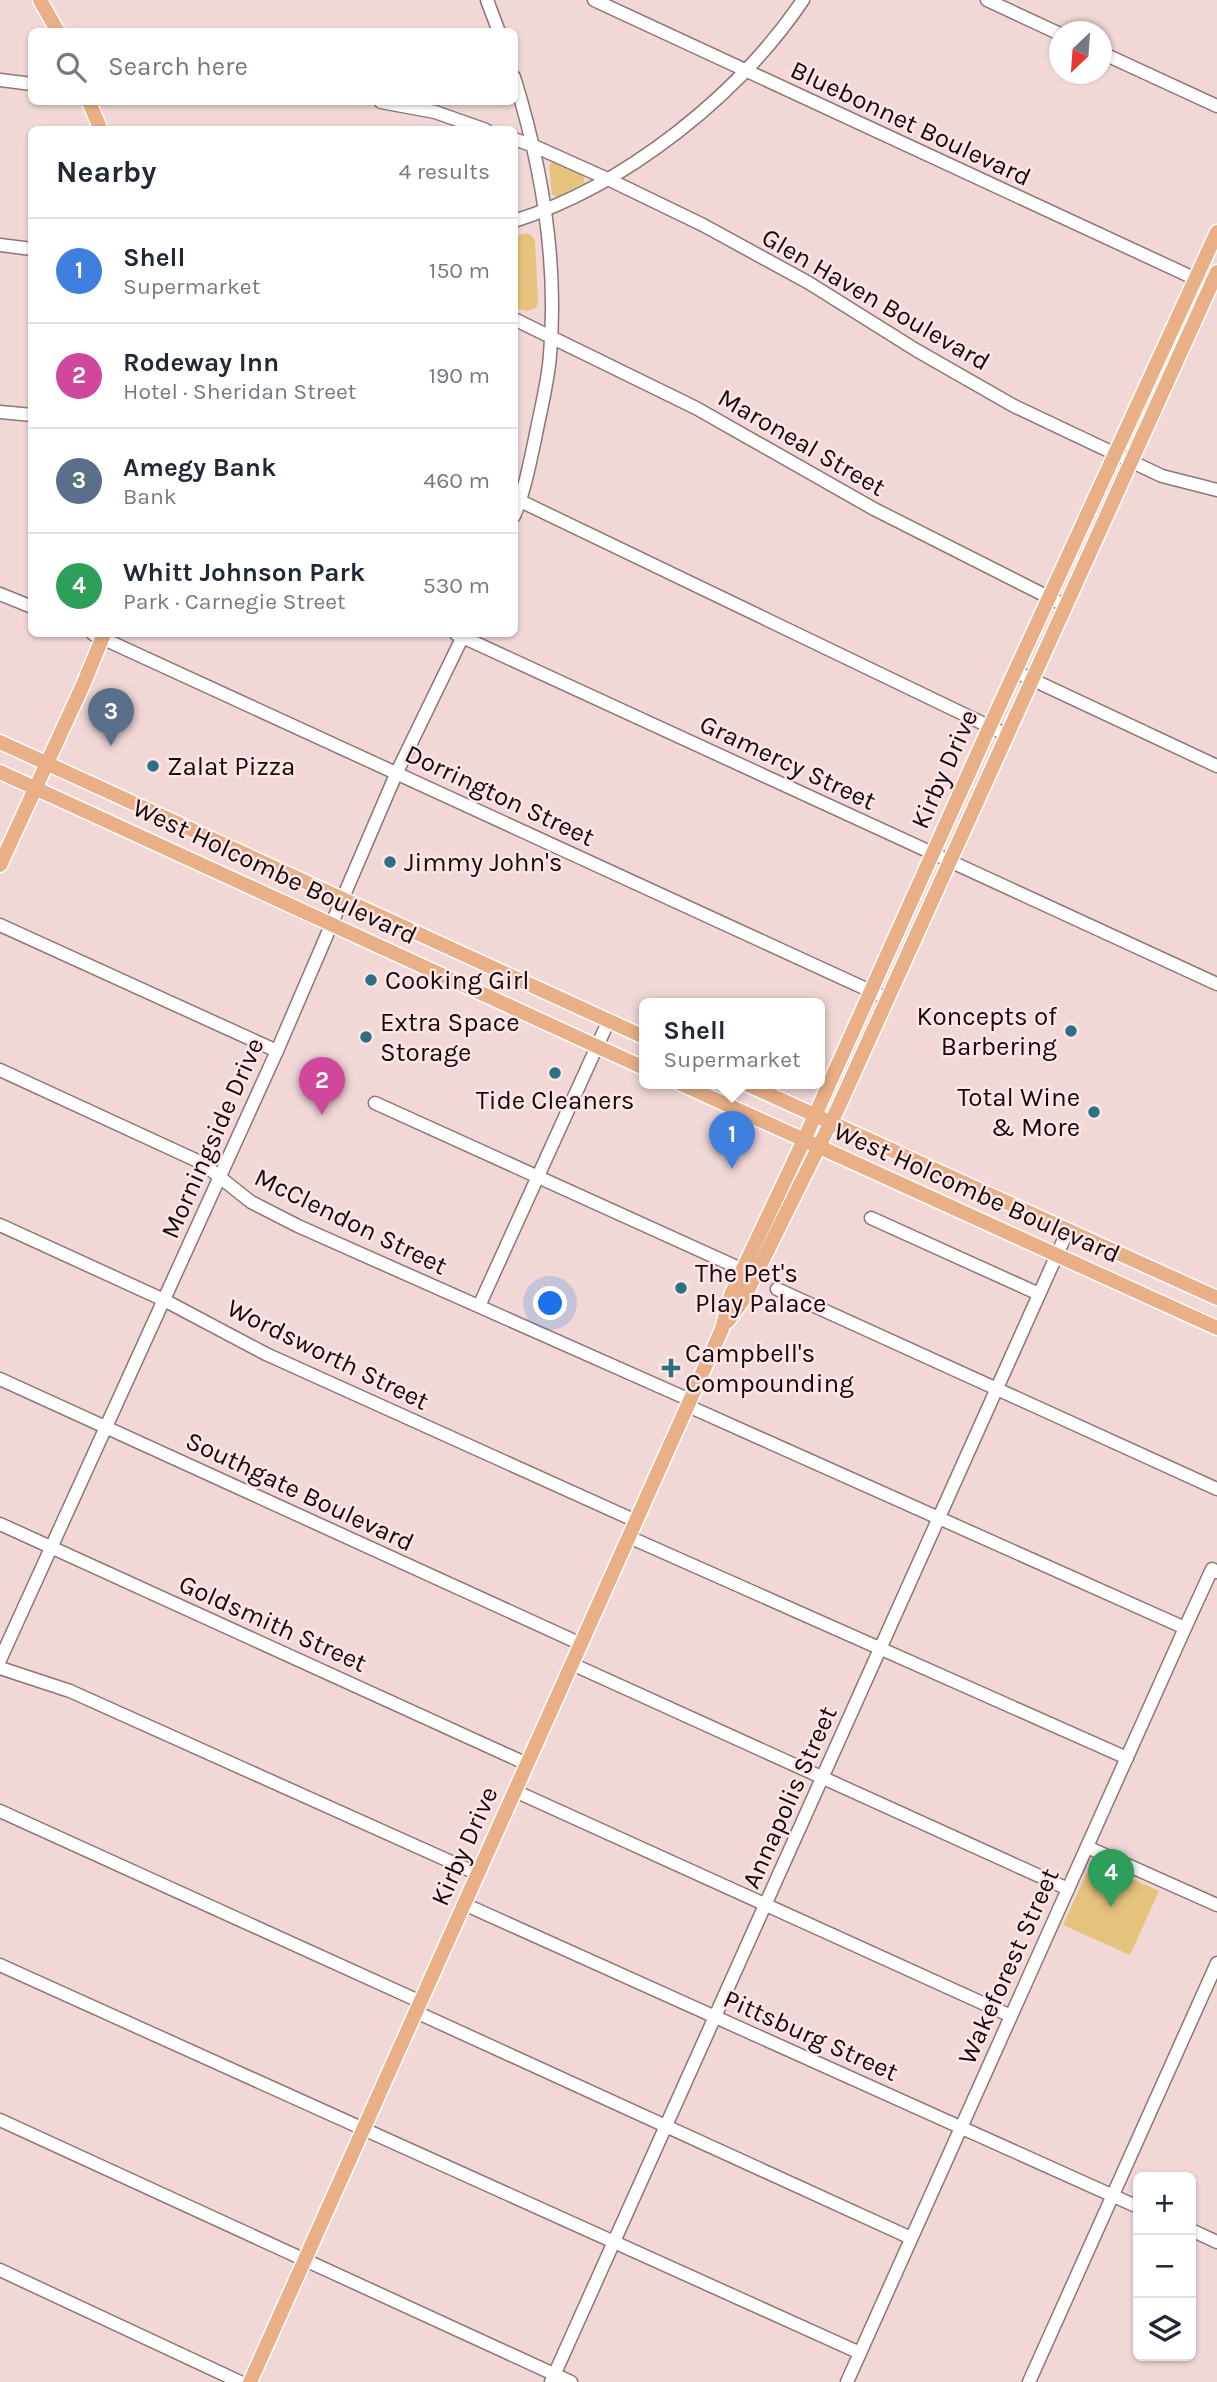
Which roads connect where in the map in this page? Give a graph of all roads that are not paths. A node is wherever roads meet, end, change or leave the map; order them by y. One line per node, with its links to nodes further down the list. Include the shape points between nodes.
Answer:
1 (40, 0): 6 (main road)
2 (487, 0): 7 (street)
3 (594, 0): 10 (street, Bluebonnet Boulevard)
4 (803, 0): 10 (street)
5 (987, 0): 8 (street)
6 (56, 28)
7 (498, 28)
8 (1049, 29)
9 (1112, 58): 16 (street)
10 (745, 72): 21 (street, via 683,127); 28 (street, Bluebonnet Boulevard)
11 (0, 80): 12 (street)
12 (28, 84)
13 (518, 91): 20 (street)
14 (90, 105): 17 (main road)
15 (397, 105): 18 (street)
16 (1217, 106)
17 (99, 126)
18 (475, 126)
19 (518, 140): 20 (street, Glen Haven Boulevard)
20 (534, 146): 21 (street, Glen Haven Boulevard); 22 (street)
21 (610, 180): 22 (street); 34 (street, Glen Haven Boulevard, via 809,283 1014,406)
22 (545, 211): 23 (street); 31 (street)
23 (518, 219)
24 (1217, 232): 28 (main road, Kirby Drive)
25 (0, 245): 26 (street)
26 (28, 248)
27 (1217, 272): 29 (main road, Kirby Drive)
28 (1196, 279): 29 (street, Bluebonnet Boulevard); 34 (main road, Kirby Drive)
29 (1211, 286): 35 (main road, Kirby Drive)
30 (518, 321): 31 (street, Maroneal Street)
31 (551, 336): 37 (street, via 547,379); 39 (street, Maroneal Street, via 696,408 874,509)
32 (0, 412): 33 (street)
33 (28, 415)
34 (1114, 454): 35 (street, Glen Haven Boulevard); 39 (main road, Kirby Drive)
35 (1131, 462): 36 (street, Glen Haven Boulevard, via 1162,476); 41 (main road, Kirby Drive)
36 (1217, 490)
37 (518, 499): 48 (street)
38 (0, 594): 40 (street)
39 (1049, 598): 41 (street, Maroneal Street); 46 (main road, Kirby Drive)
40 (28, 605)
41 (1066, 606): 47 (main road, Kirby Drive)
42 (99, 637): 51 (main road)
43 (104, 637): 54 (street, Dorrington Street)
44 (460, 637): 54 (street, Morningside Drive)
45 (465, 637): 56 (street, Gramercy Street)
46 (1016, 672): 47 (street); 48 (main road, Kirby Drive)
47 (1032, 680): 49 (main road, Kirby Drive); 52 (street)
48 (990, 726): 49 (street); 56 (main road, Kirby Drive)
49 (1007, 734): 57 (main road, Kirby Drive)
50 (0, 742): 51 (main road, West Holcombe Boulevard)
51 (46, 764): 55 (main road); 59 (main road, West Holcombe Boulevard)
52 (1217, 766)
53 (0, 772): 55 (main road, West Holcombe Boulevard)
54 (397, 772): 59 (street, Morningside Drive); 63 (street, Dorrington Street)
55 (35, 789): 58 (main road); 60 (main road, West Holcombe Boulevard)
56 (932, 854): 57 (street, Gramercy Street); 63 (main road, Kirby Drive)
57 (950, 862): 62 (street, Gramercy Street); 64 (main road, Kirby Drive)
58 (0, 865)
59 (343, 898): 60 (street, Morningside Drive); 65 (main road, West Holcombe Boulevard)
60 (332, 924): 67 (main road, West Holcombe Boulevard); 68 (street, Morningside Drive)
61 (0, 925): 68 (street)
62 (1217, 984)
63 (871, 992): 64 (street, Dorrington Street); 74 (main road, Kirby Drive)
64 (888, 999): 75 (main road, Kirby Drive)
65 (609, 1020): 66 (main road, West Holcombe Boulevard); 67 (street)
66 (639, 1034)
67 (597, 1046): 69 (main road, West Holcombe Boulevard); 79 (street)
68 (277, 1051): 78 (street, Morningside Drive)
69 (639, 1065)
70 (0, 1070): 78 (street, McClendon Street)
71 (692, 1089): 76 (main road, West Holcombe Boulevard)
72 (757, 1089): 74 (main road, West Holcombe Boulevard)
73 (374, 1103): 79 (street)
74 (815, 1115): 75 (main road, West Holcombe Boulevard); 76 (main road, Kirby Drive)
75 (831, 1122): 77 (main road, Kirby Drive); 82 (main road, West Holcombe Boulevard)
76 (804, 1140): 77 (main road, West Holcombe Boulevard); 84 (main road, Kirby Drive)
77 (818, 1147): 83 (main road, West Holcombe Boulevard); 84 (main road, Kirby Drive)
78 (219, 1175): 88 (street, Morningside Drive); 89 (street, McClendon Street, via 271,1212)
79 (538, 1177): 84 (street); 89 (street)
80 (871, 1218): 86 (street)
81 (0, 1225): 88 (street, Wordsworth Street)
82 (1068, 1230): 83 (street, Annapolis Street); 87 (main road, West Holcombe Boulevard)
83 (1056, 1254): 86 (street, Annapolis Street); 90 (main road, West Holcombe Boulevard)
84 (749, 1273): 93 (main road, Kirby Drive, via 743,1300 722,1329)
85 (777, 1289): 92 (street)
86 (1039, 1294): 92 (street, Annapolis Street)
87 (1217, 1298)
88 (164, 1300): 94 (street, Morningside Drive); 97 (street, Wordsworth Street, via 266,1354)
89 (479, 1306): 93 (street, McClendon Street)
90 (1217, 1328)
91 (0, 1378): 94 (street, Southgate Boulevard)
92 (996, 1390): 95 (street); 96 (street, Annapolis Street)
93 (689, 1403): 96 (street, McClendon Street); 97 (main road, Kirby Drive)
94 (105, 1427): 100 (street, Morningside Drive); 103 (street, Southgate Boulevard)
95 (1217, 1489)
96 (938, 1518): 102 (street, McClendon Street); 104 (street, Annapolis Street)
97 (636, 1521): 99 (main road, Kirby Drive)
98 (0, 1524): 100 (street, Goldsmith Street)
99 (629, 1536): 103 (main road, Kirby Drive); 104 (street)
100 (52, 1548): 105 (street, Morningside Drive); 109 (street, Goldsmith Street)
101 (1214, 1571): 102 (street, Wakeforest Street)
102 (1185, 1628): 108 (street, Wakeforest Street)
103 (581, 1644): 106 (main road, Kirby Drive)
104 (880, 1648): 108 (street); 110 (street, Annapolis Street)
105 (0, 1660)
106 (572, 1664): 109 (main road, Kirby Drive); 110 (street)
107 (0, 1668): 114 (street, via 70,1691)
108 (1127, 1758): 113 (street, Wakeforest Street)
109 (527, 1764): 111 (main road, Kirby Drive)
110 (822, 1777): 115 (street); 117 (street, Annapolis Street)
111 (515, 1791): 114 (main road, Kirby Drive); 117 (street)
112 (0, 1811): 121 (street)
113 (1087, 1847): 115 (street, Wakeforest Street); 118 (street)
114 (478, 1874): 116 (main road, Kirby Drive)
115 (1068, 1889): 122 (street, Wakeforest Street)
116 (464, 1904): 121 (main road, Kirby Drive); 123 (street, Pittsburg Street)
117 (765, 1905): 122 (street); 123 (street, Annapolis Street)
118 (1217, 1905)
119 (1217, 1963): 128 (street)
120 (0, 1965): 127 (street)
121 (418, 2007): 125 (street); 127 (main road, Kirby Drive)
122 (1011, 2016): 126 (street, Wakeforest Street)
123 (715, 2017): 125 (street, Annapolis Street); 126 (street, Pittsburg Street)
124 (0, 2120): 134 (street)
125 (666, 2127): 131 (street); 133 (street, Annapolis Street)
126 (961, 2127): 128 (street, Pittsburg Street); 131 (street, Wakeforest Street)
127 (363, 2130): 133 (street); 134 (main road, Kirby Drive)
128 (1113, 2195): 129 (street, Pittsburg Street); 142 (street)
129 (1133, 2205)
130 (1196, 2232): 132 (street)
131 (911, 2238): 136 (street, Wakeforest Street)
132 (1217, 2242)
133 (614, 2243): 136 (street); 137 (street, Annapolis Street)
134 (304, 2260): 137 (street); 139 (main road, Kirby Drive)
135 (0, 2270): 138 (street)
136 (860, 2353): 141 (street, Wakeforest Street)
137 (553, 2378): 140 (street)
138 (240, 2382)
139 (250, 2382)
140 (571, 2382)
141 (847, 2382)
142 (1029, 2382)

